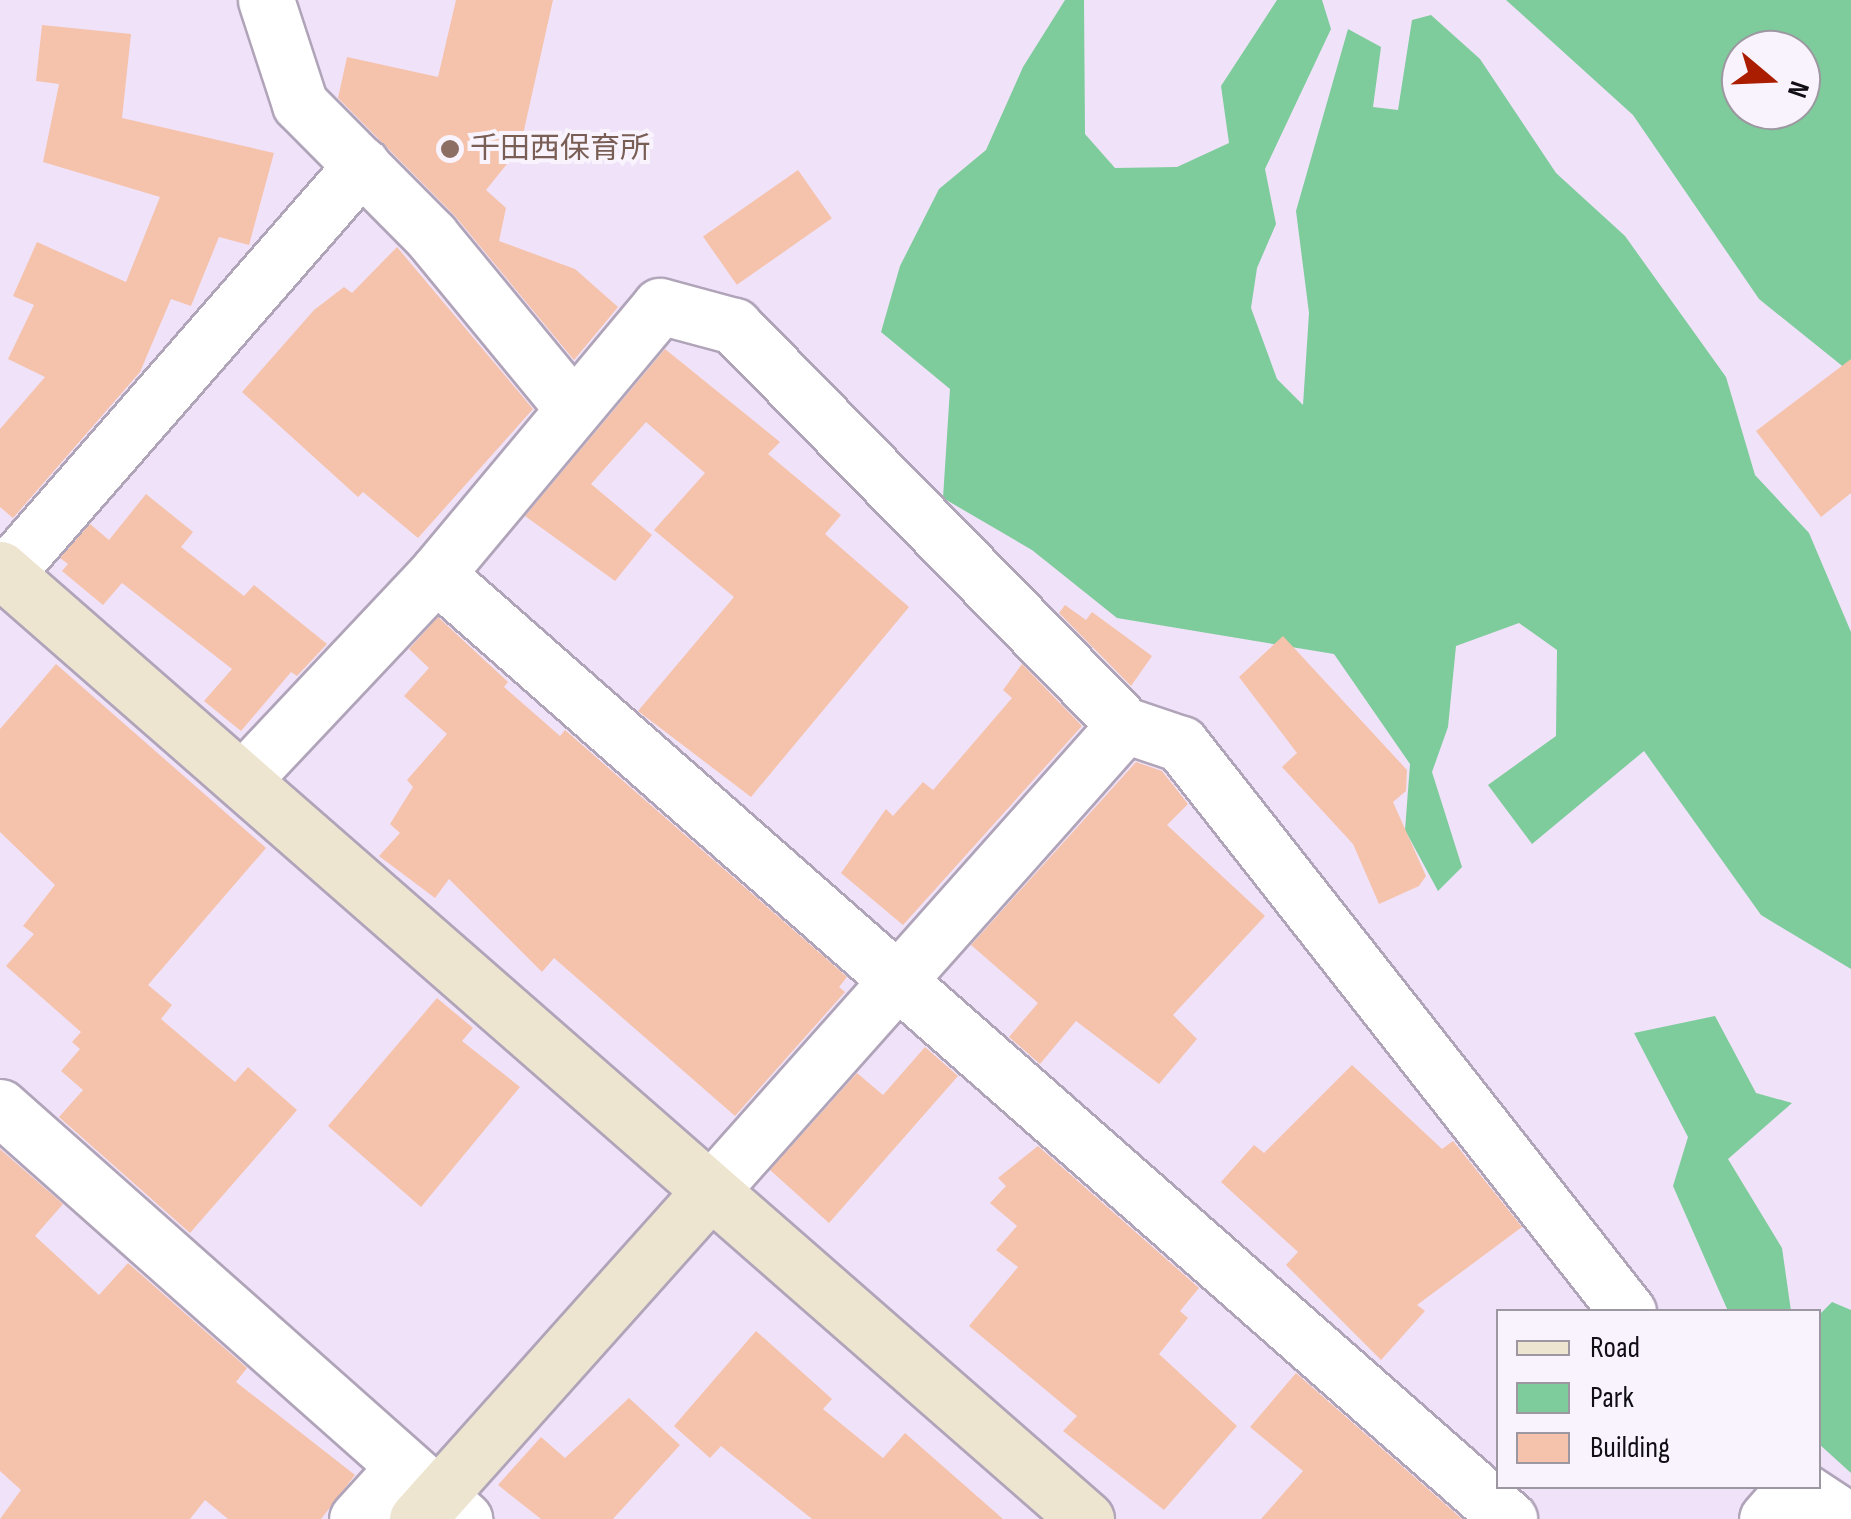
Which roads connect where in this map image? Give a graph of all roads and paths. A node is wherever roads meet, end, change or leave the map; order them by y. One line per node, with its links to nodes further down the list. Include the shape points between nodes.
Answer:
1 (266, 0): 2 (street, via 300,104)
2 (362, 165): 3 (street); 4 (street)
3 (571, 406): 5 (street); 6 (street, via 660,306 734,326)
4 (2, 571): 7 (street)
5 (436, 574): 7 (street); 8 (street)
6 (1126, 725): 8 (street); 11 (street, via 1181,744)
7 (244, 778): 10 (street)
8 (895, 982): 10 (street); 17 (street)
9 (0, 1106): 14 (street)
10 (709, 1192): 14 (street); 16 (street)
11 (1626, 1309)
12 (1793, 1489): 18 (street)
13 (1801, 1489): 19 (street)
14 (431, 1500): 15 (street)
15 (358, 1519)
16 (1086, 1519)
17 (1509, 1519)
18 (1767, 1519)
19 (1846, 1519)

